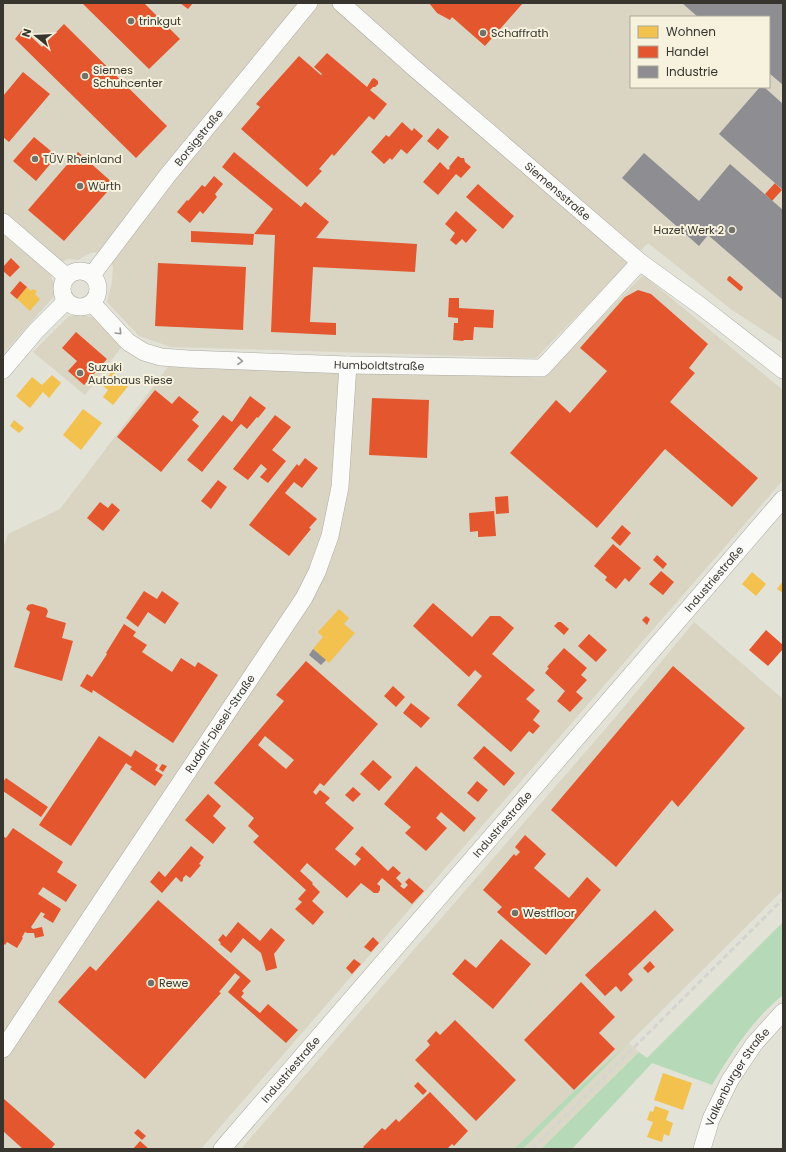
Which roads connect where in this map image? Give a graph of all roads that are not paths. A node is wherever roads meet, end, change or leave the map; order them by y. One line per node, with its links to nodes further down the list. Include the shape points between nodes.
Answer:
1 (310, 3): 5 (street, Borsigstraße, via 167,176)
2 (341, 3): 4 (street, Siemensstraße)
3 (3, 222): 6 (street)
4 (640, 262): 9 (street, Humboldtstraße, via 542,368); 11 (street, Siemensstraße)
5 (92, 275): 6 (street, via 82,271); 8 (street, via 98,284 98,295)
6 (67, 277): 7 (street, via 62,289)
7 (66, 301): 8 (street, via 81,308); 10 (street)
8 (92, 304): 9 (street, Humboldtstraße, one-way to 9, via 128,342 144,352 161,357)
9 (348, 365): 14 (street, Rudolf-Diesel-Straße, via 340,487 330,536 304,598)
10 (3, 370)
11 (783, 370)
12 (783, 499): 15 (street, Industriestraße)
13 (783, 1012): 16 (street, Valkenburger Straße, via 754,1044 730,1080 711,1120)
14 (3, 1049)
15 (222, 1149)
16 (702, 1149)

